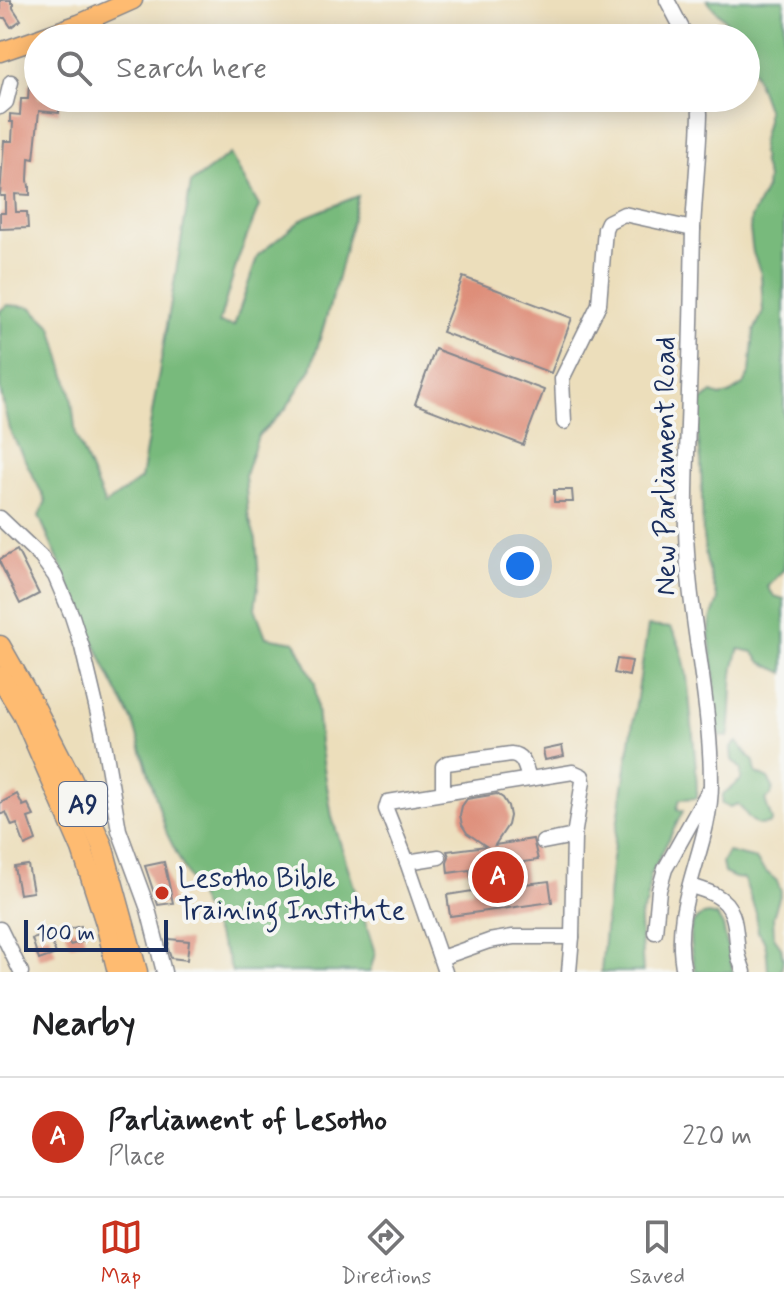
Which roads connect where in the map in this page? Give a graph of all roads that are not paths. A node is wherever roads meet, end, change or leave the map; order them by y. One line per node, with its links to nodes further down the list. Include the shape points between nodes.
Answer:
1 (133, 0): 3 (main road)
2 (667, 0): 4 (street)
3 (79, 24)
4 (680, 24)
5 (24, 43): 6 (main road)
6 (0, 52)
7 (11, 82): 8 (street)
8 (0, 107)
9 (699, 112): 10 (street, New Parliament Road)
10 (693, 229): 11 (street, via 624,214 608,222 599,304 562,379); 16 (street, New Parliament Road, via 686,532)
11 (564, 422)
12 (0, 518): 30 (street, via 55,576 72,616 102,731 119,830)
13 (0, 646): 29 (highway, A9, via 102,845)
14 (0, 677): 28 (highway, A9, via 23,714 82,849)
15 (529, 778): 17 (street); 17 (street, via 517,754 447,763); 18 (street, via 573,772 582,776)
16 (711, 786): 22 (street, New Parliament Road); 24 (street, via 665,869)
17 (443, 793): 21 (street, via 386,806)
18 (574, 836): 19 (street); 25 (street)
19 (543, 842)
20 (439, 857): 21 (street)
21 (407, 862): 26 (street)
22 (690, 886): 32 (street, New Parliament Road, via 679,938); 33 (street, via 725,902 732,913)
23 (0, 929): 27 (street)
24 (655, 932)
25 (572, 937): 26 (street, via 489,941); 31 (street)
26 (443, 965)
27 (21, 972)
28 (118, 972)
29 (137, 972)
30 (164, 972)
31 (569, 972)
32 (684, 972)
33 (744, 972)

